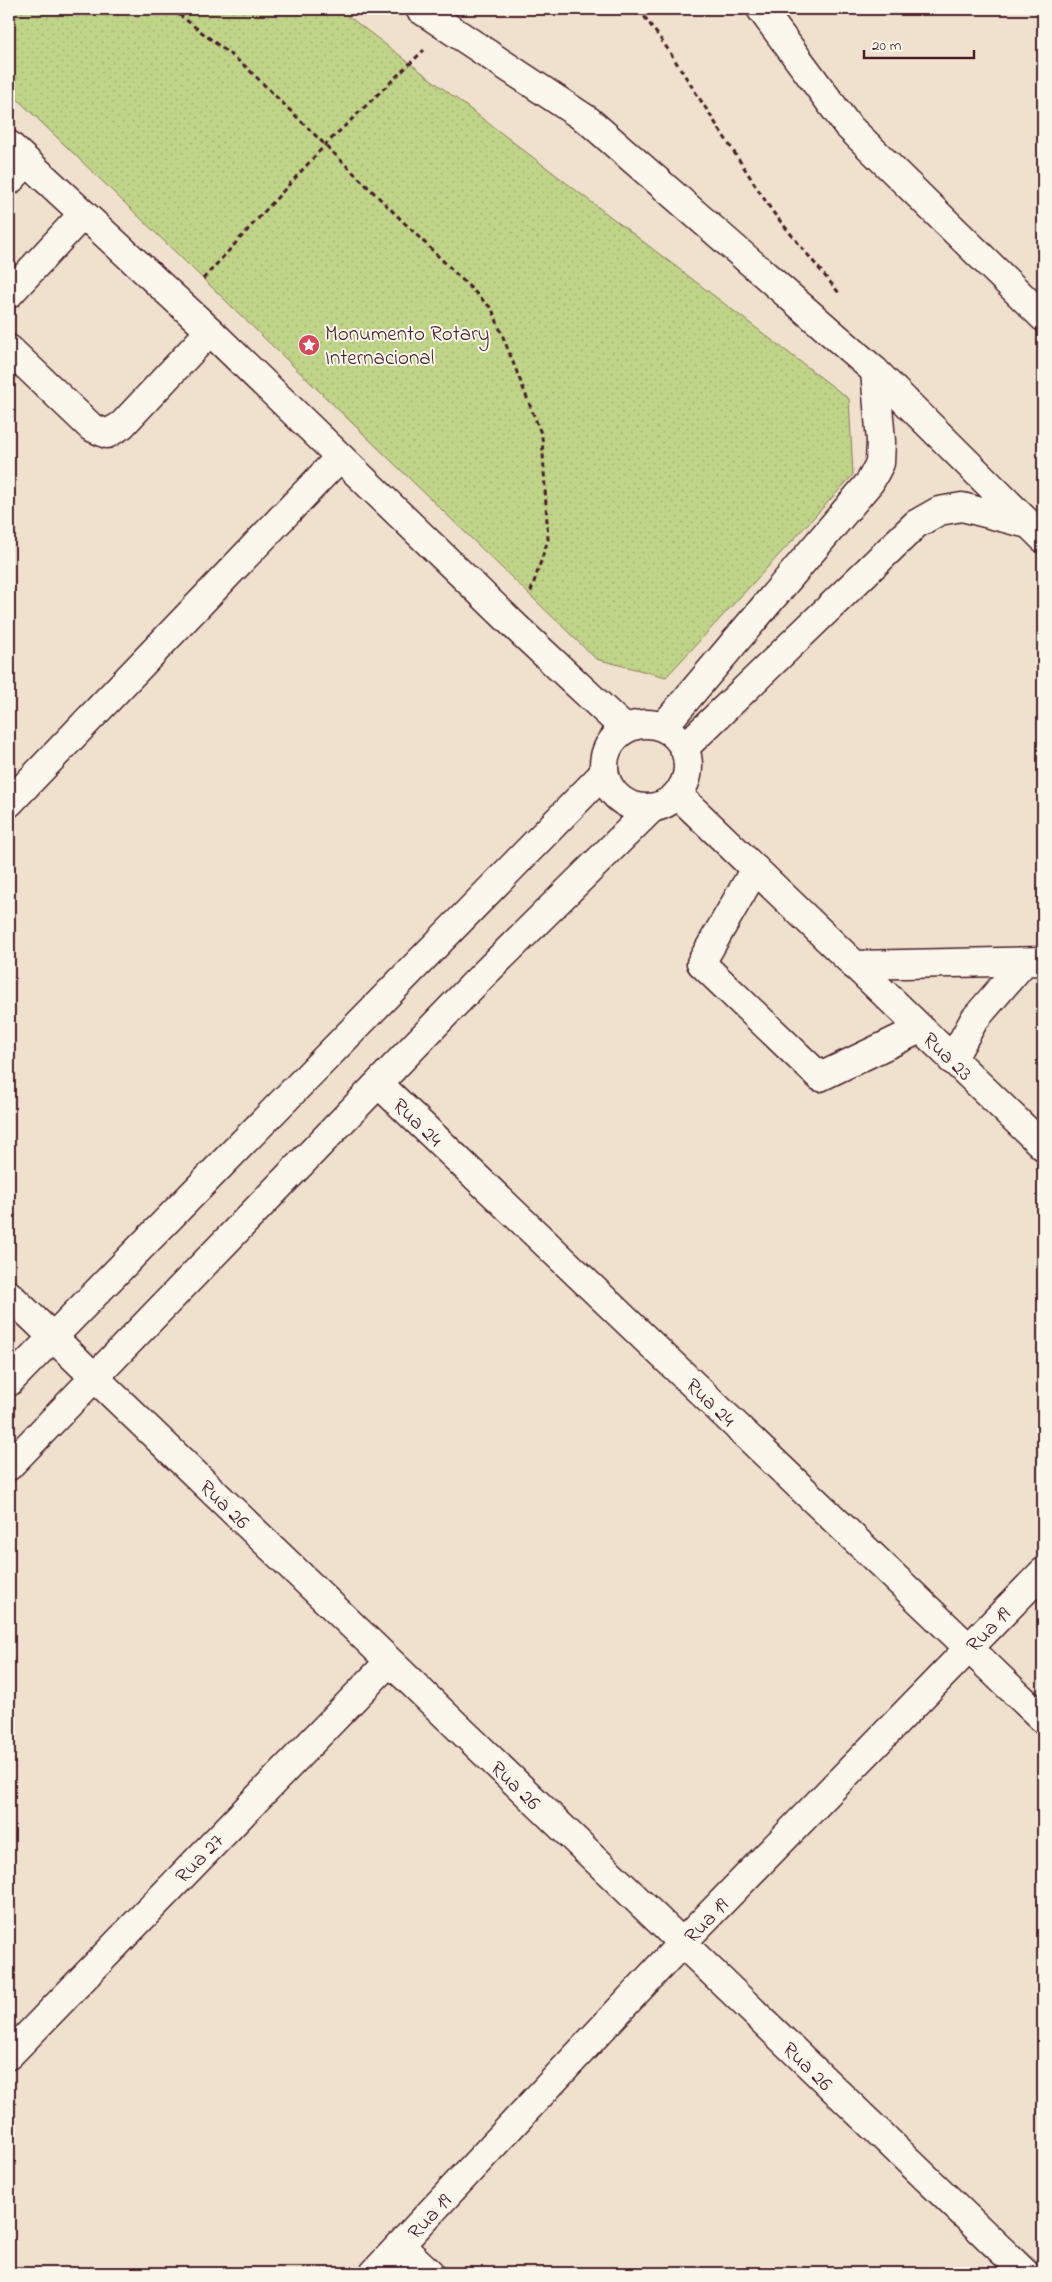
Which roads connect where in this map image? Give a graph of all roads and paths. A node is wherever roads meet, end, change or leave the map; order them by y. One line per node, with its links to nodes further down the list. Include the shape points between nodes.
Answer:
1 (172, 9): 6 (path, via 245,66)
2 (420, 9): 5 (main road)
3 (639, 9): 10 (path, via 772,211)
4 (761, 9): 12 (main road, via 847,125)
5 (448, 27): 6 (path); 15 (main road, via 588,121)
6 (326, 144): 11 (path); 18 (path, via 492,309 542,436 548,540)
7 (15, 163): 8 (main road)
8 (83, 214): 9 (main road); 11 (main road)
9 (9, 294)
10 (841, 294)
11 (181, 303): 13 (main road)
12 (1043, 317)
13 (210, 331): 14 (main road, via 122,425 107,434 91,427); 16 (main road)
14 (9, 350)
15 (875, 371): 17 (main road); 19 (main road, via 880,463 870,482)
16 (340, 457): 18 (main road); 24 (main road)
17 (1036, 531): 21 (main road, via 962,506 939,511 916,524)
18 (518, 628): 20 (main road)
19 (663, 727): 20 (main road, via 637,724); 21 (main road, via 672,732)
20 (625, 729): 22 (main road, via 608,748)
21 (684, 748): 23 (main road, via 688,771)
22 (604, 773): 25 (main road, via 608,785 621,800 639,808); 34 (main road)
23 (677, 794): 25 (main road, via 666,804); 26 (main road, Rua 23)
24 (9, 802)
25 (652, 808): 31 (main road, via 481,977)
26 (755, 870): 28 (main road, Rua 23); 29 (main road, via 701,962 743,1003 820,1077)
27 (1033, 962): 28 (main road); 30 (main road, via 974,1020)
28 (854, 965): 29 (main road, Rua 23)
29 (920, 1029): 30 (main road, Rua 23)
30 (952, 1060): 32 (main road, Rua 23)
31 (379, 1084): 35 (main road); 39 (main road, Rua 24)
32 (1043, 1146)
33 (9, 1295): 34 (main road, Rua 26)
34 (53, 1337): 35 (main road, Rua 26); 36 (main road)
35 (94, 1378): 37 (main road); 40 (main road, Rua 26)
36 (9, 1382)
37 (9, 1466)
38 (1043, 1572): 39 (main road, Rua 19)
39 (970, 1648): 41 (main road, Rua 24); 42 (main road, Rua 19)
40 (389, 1662): 42 (main road, Rua 26); 43 (main road, Rua 27)
41 (1043, 1720)
42 (681, 1944): 44 (main road, Rua 19); 47 (main road, Rua 26)
43 (9, 2055)
44 (401, 2246): 45 (main road, Rua 19); 46 (main road)
45 (374, 2273)
46 (430, 2273)
47 (1025, 2273)

